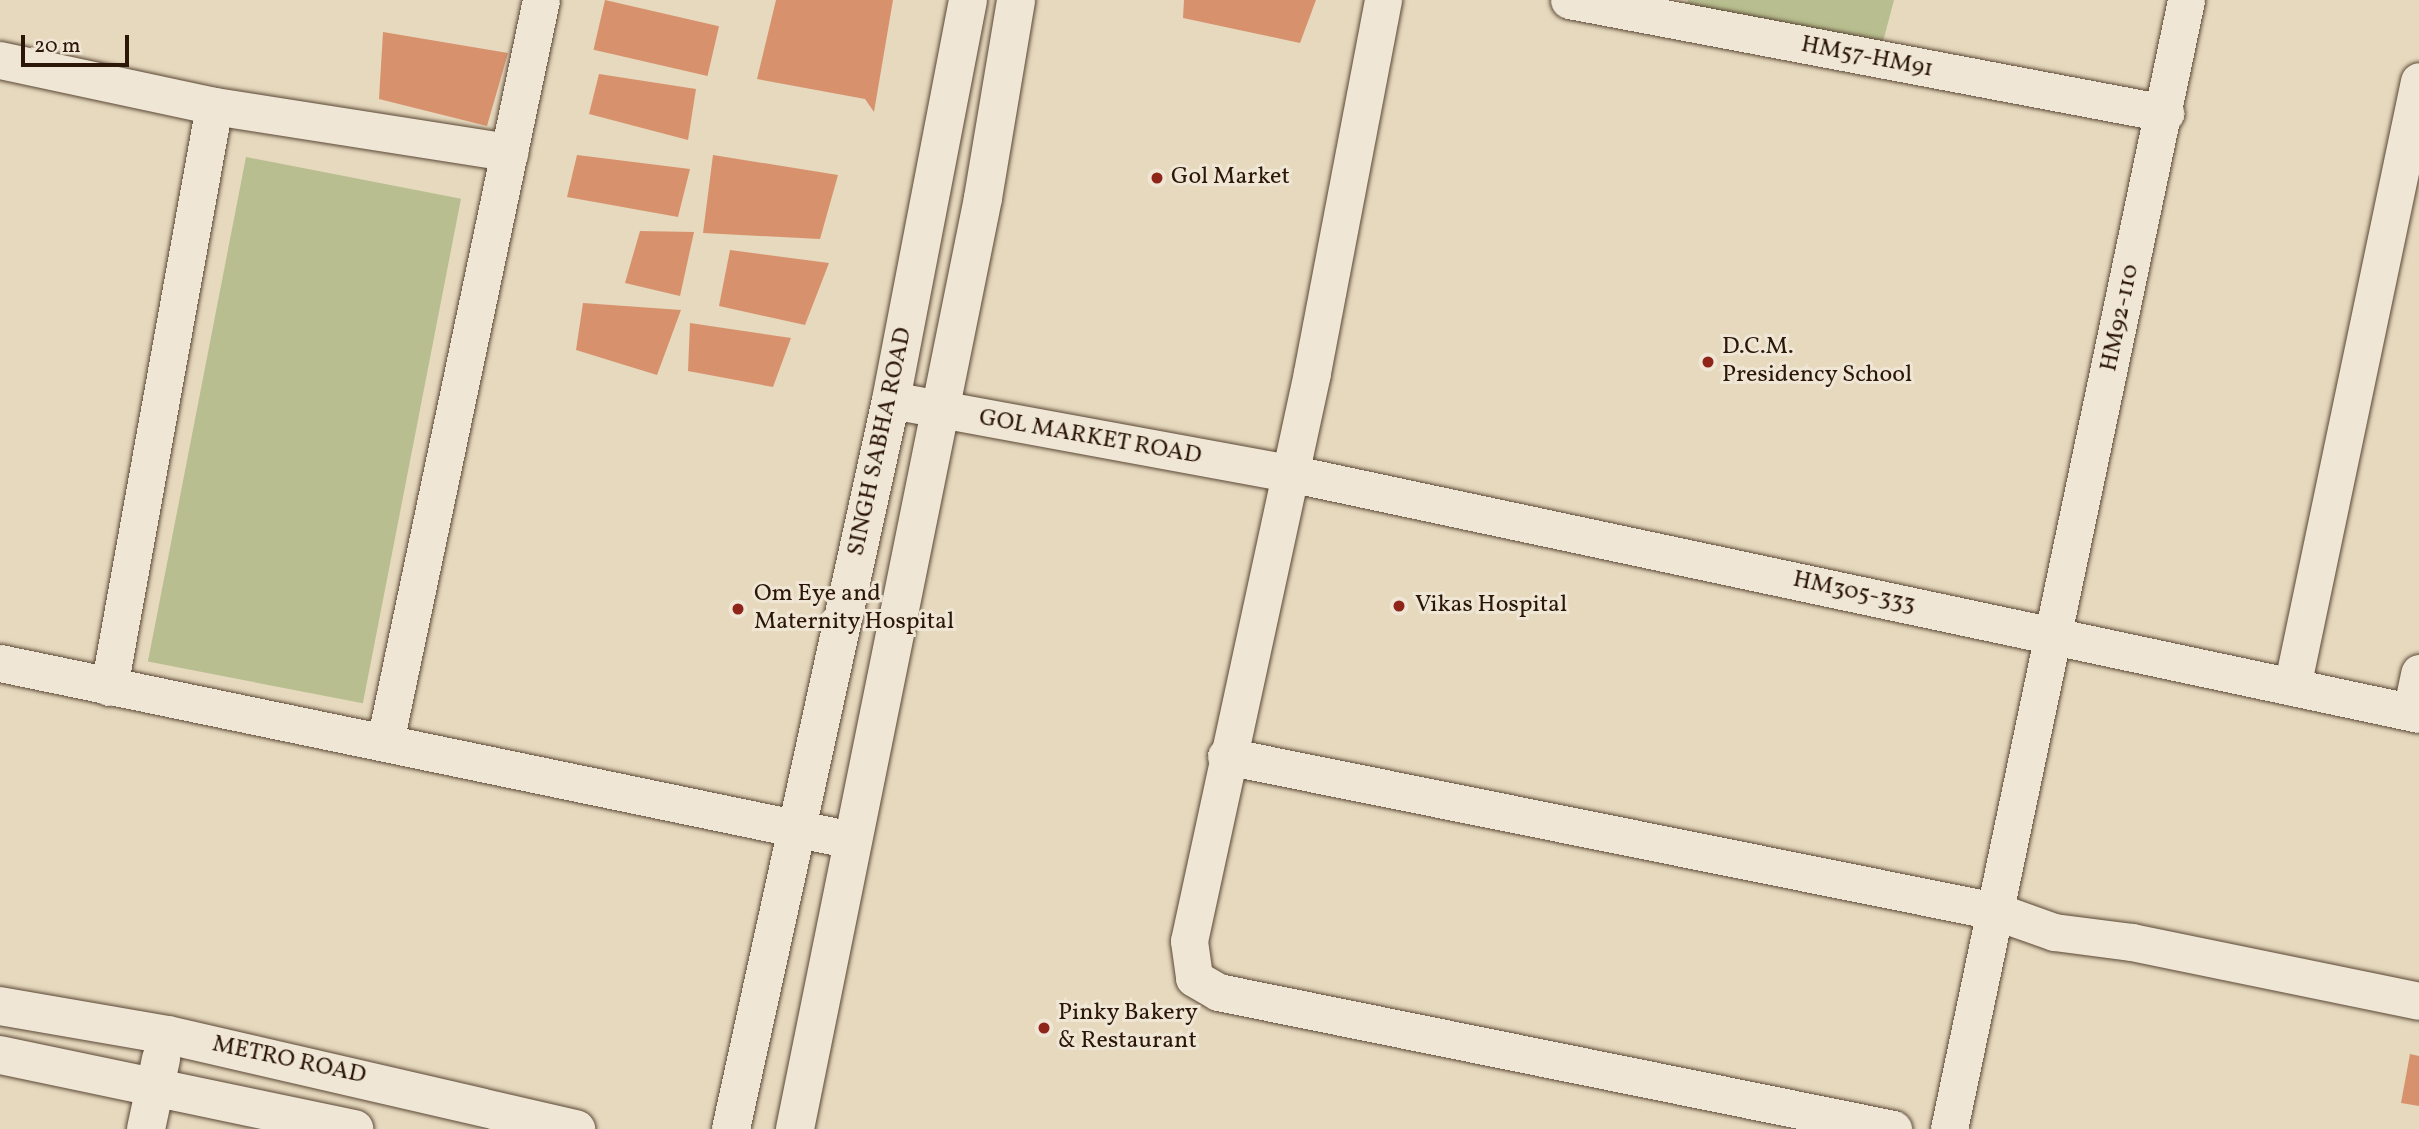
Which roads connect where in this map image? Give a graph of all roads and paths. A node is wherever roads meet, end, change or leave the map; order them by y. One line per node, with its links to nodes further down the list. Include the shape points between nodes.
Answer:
1 (541, 0): 11 (street)
2 (968, 0): 13 (street, SINGH SABHA ROAD)
3 (1016, 0): 14 (street, SINGH SABHA ROAD, via 983,198)
4 (1383, 0): 15 (street)
5 (1569, 0): 10 (street, HM57-HM91)
6 (2186, 0): 10 (street, HM92-110)
7 (0, 60): 9 (street)
8 (2419, 80): 12 (street)
9 (214, 106): 11 (street); 19 (street)
10 (2165, 113): 16 (street, HM92-110)
11 (509, 152): 22 (street)
12 (2404, 220): 20 (street)
13 (891, 400): 14 (street, GOL MARKET ROAD); 24 (street, SINGH SABHA ROAD)
14 (938, 411): 15 (street, GOL MARKET ROAD); 25 (street, SINGH SABHA ROAD)
15 (1289, 473): 16 (street, HM305-333); 23 (street)
16 (2053, 636): 20 (street, HM305-333); 26 (street, HM92-110)
17 (0, 663): 19 (street)
18 (2419, 673): 21 (street)
19 (109, 687): 22 (street)
20 (2292, 687): 21 (street, HM305-333)
21 (2415, 713)
22 (385, 742): 24 (street)
23 (1227, 756): 26 (street, via 1556,826); 37 (street, via 1189,942 1189,964 1201,986)
24 (799, 832): 25 (street); 35 (street, SINGH SABHA ROAD)
25 (852, 840): 36 (street, SINGH SABHA ROAD)
26 (1995, 911): 27 (street, via 2054,932 2132,942); 38 (street, HM92-110)
27 (2419, 1001)
28 (0, 1006): 29 (street, METRO ROAD)
29 (168, 1035): 31 (street); 34 (street, METRO ROAD)
30 (0, 1055): 31 (street)
31 (155, 1085): 32 (street); 33 (street)
32 (146, 1129)
33 (354, 1129)
34 (576, 1129)
35 (731, 1129)
36 (795, 1129)
37 (1893, 1129)
38 (1949, 1129)

